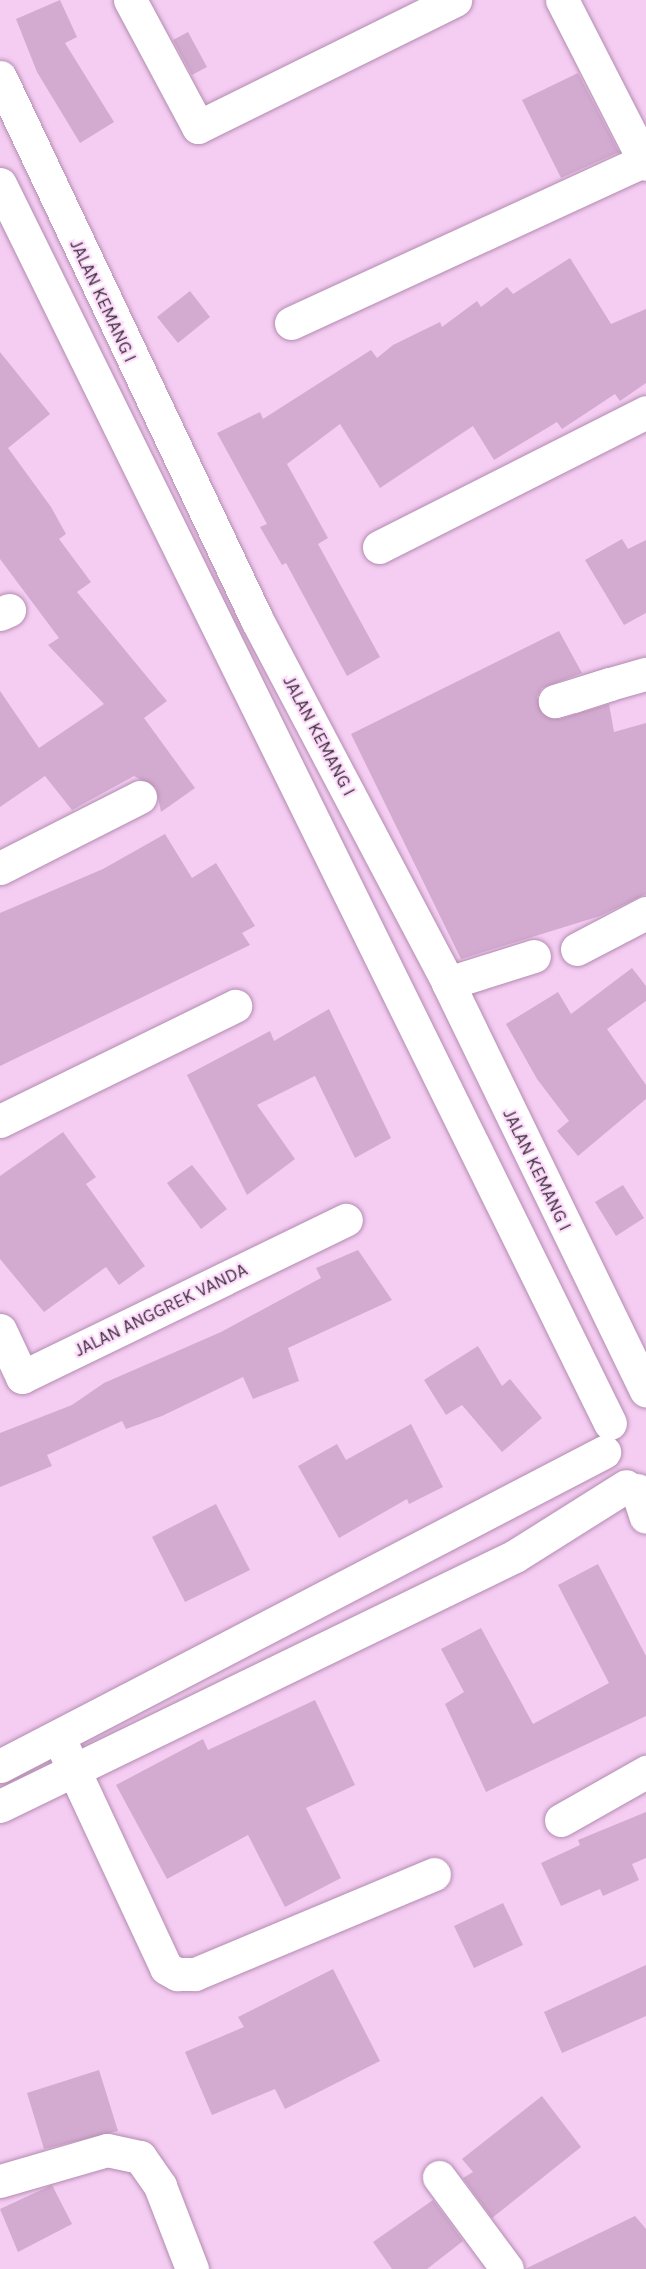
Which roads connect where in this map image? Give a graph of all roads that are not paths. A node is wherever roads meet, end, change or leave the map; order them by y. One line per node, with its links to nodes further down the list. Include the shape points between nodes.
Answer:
1 (130, 0): 2 (street, via 198,127)
2 (455, 0)
3 (562, 0): 5 (street)
4 (0, 78): 17 (street, JALAN KEMANG I, via 256,620)
5 (645, 162): 7 (street)
6 (0, 184): 25 (street)
7 (291, 323)
8 (646, 412): 9 (street)
9 (378, 547)
10 (646, 674): 11 (street)
11 (609, 684)
12 (140, 797): 13 (street)
13 (0, 868)
14 (646, 913): 15 (street)
15 (577, 949)
16 (534, 956): 17 (street)
17 (448, 983): 23 (street, JALAN KEMANG I)
18 (235, 1006): 19 (street)
19 (0, 1121)
20 (346, 1220): 22 (street, JALAN ANGGREK VANDA)
21 (0, 1330): 22 (street, JALAN ANGGREK VANDA)
22 (11, 1381)
23 (646, 1390)
24 (646, 1400): 25 (street, via 620,1410)
25 (607, 1438): 26 (street); 27 (street)
26 (639, 1496): 29 (street)
27 (59, 1739): 28 (street); 29 (street)
28 (0, 1766)
29 (74, 1771): 31 (street); 33 (street, via 166,1968 177,1974 195,1974)
30 (646, 1772): 32 (street)
31 (0, 1806)
32 (561, 1820)
33 (434, 1874)
34 (439, 2177): 37 (street)
35 (0, 2181): 36 (street, via 107,2150 140,2157 160,2186)
36 (192, 2269)
37 (507, 2269)

